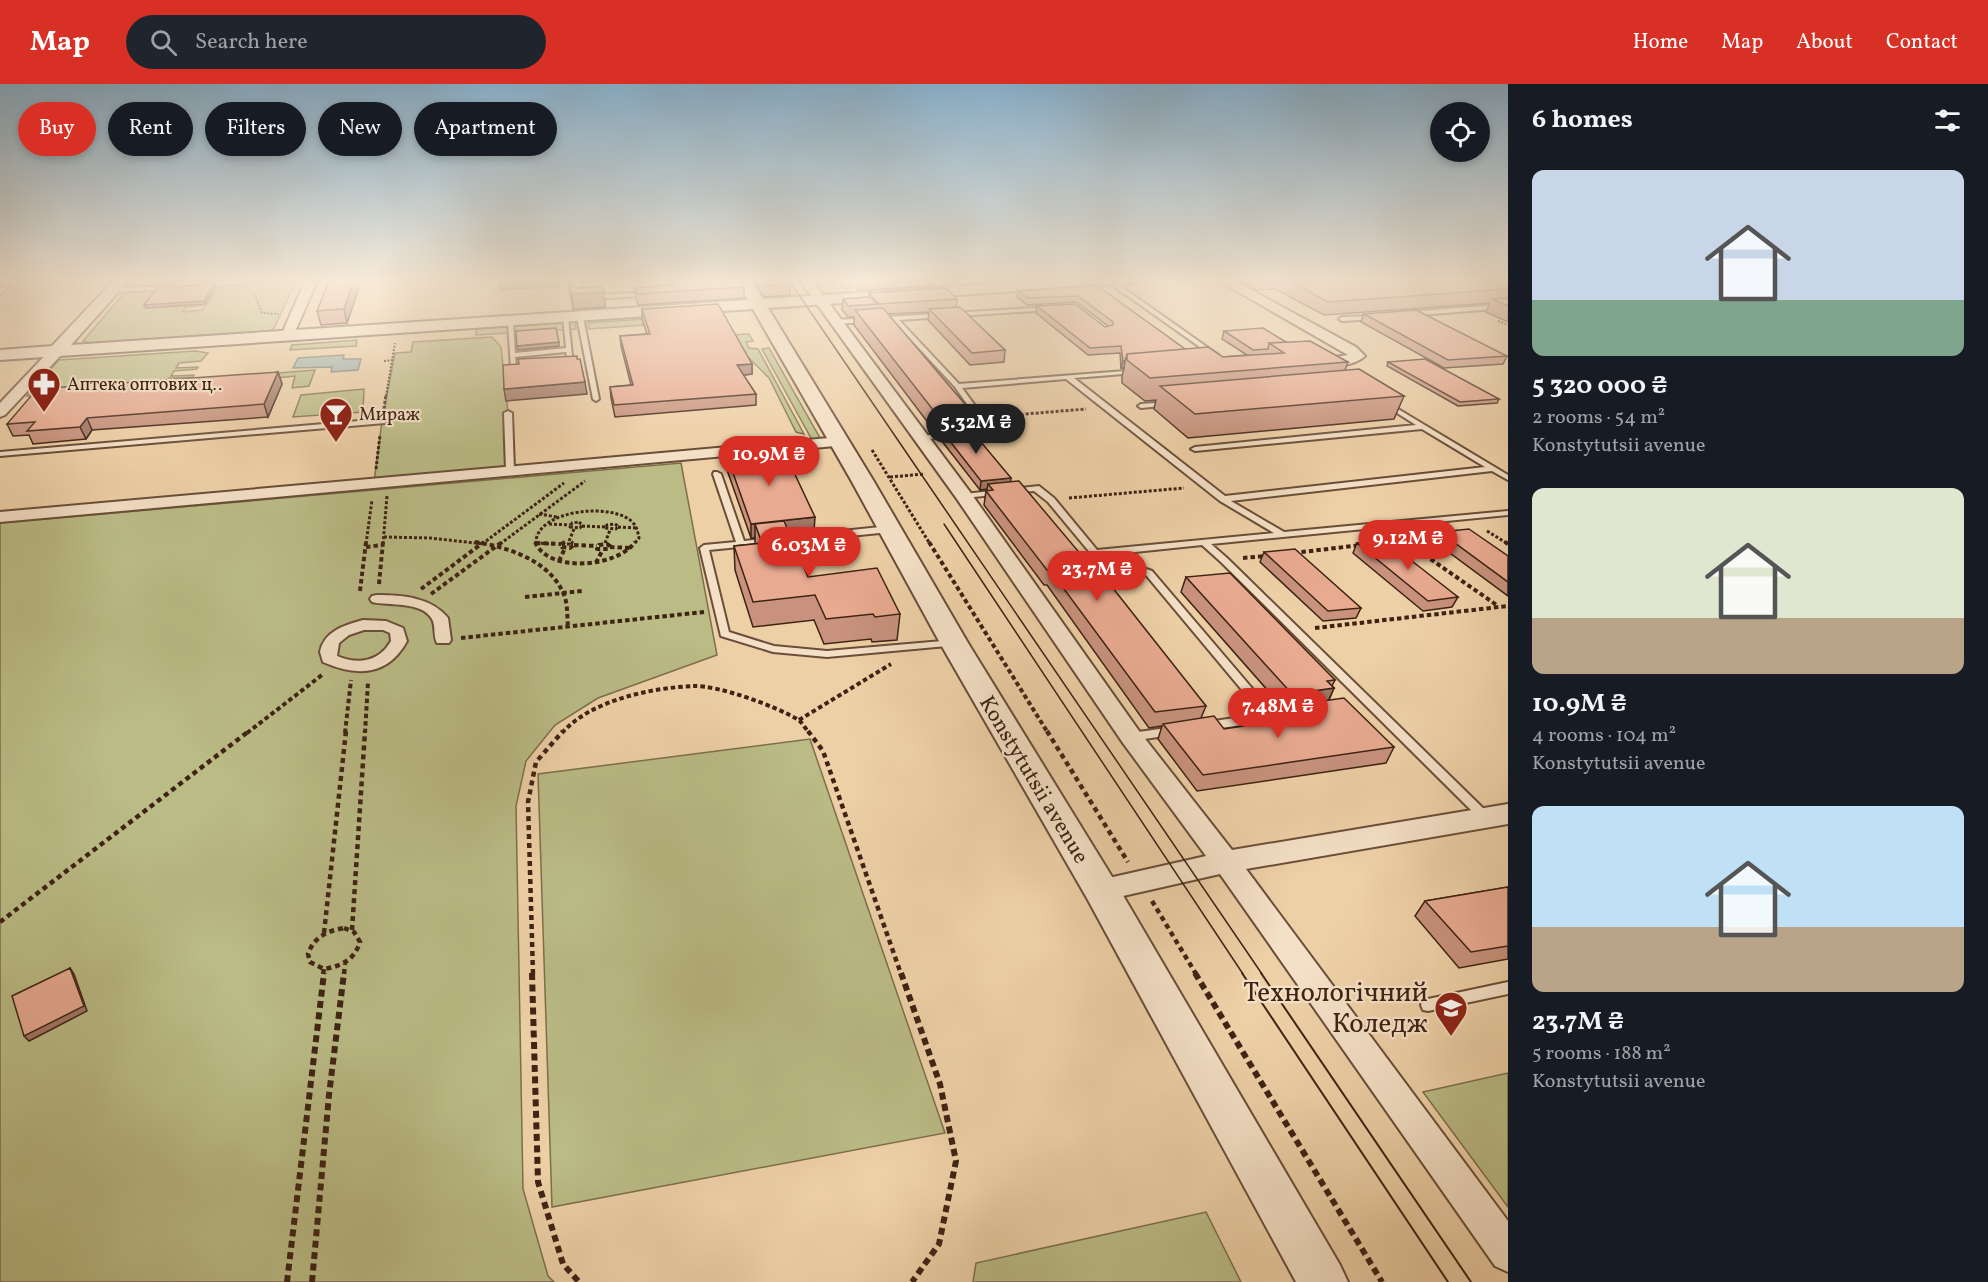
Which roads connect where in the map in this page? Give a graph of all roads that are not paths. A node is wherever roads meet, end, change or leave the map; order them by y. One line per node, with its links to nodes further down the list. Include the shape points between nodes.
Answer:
1 (72, 335): 13 (street)
2 (304, 335): 11 (street)
3 (511, 335): 15 (lane)
4 (571, 335): 12 (lane)
5 (578, 335): 24 (lane)
6 (776, 335): 32 (street, Konstytutsii avenue)
7 (846, 335): 31 (street)
8 (910, 335): 22 (lane)
9 (1186, 335): 16 (lane)
10 (1324, 335): 17 (street, via 1358,356)
11 (287, 336): 13 (street)
12 (569, 350): 15 (lane); 18 (lane, via 571,364)
13 (57, 351): 14 (street); 27 (street)
14 (0, 355)
15 (512, 355): 19 (lane, via 513,368)
16 (1226, 363)
17 (1320, 364)
18 (559, 365)
19 (536, 366)
20 (1147, 370): 21 (lane)
21 (1068, 377): 22 (lane); 40 (lane)
22 (957, 386): 31 (lane, via 989,430)
23 (1376, 398): 30 (lane)
24 (596, 399)
25 (1175, 403): 26 (lane)
26 (1141, 406)
27 (0, 412)
28 (508, 413): 36 (lane)
29 (382, 421): 34 (lane)
30 (1423, 427): 33 (lane); 35 (lane)
31 (922, 438): 39 (street)
32 (840, 441): 36 (street); 43 (street, Konstytutsii avenue, via 876,478)
33 (1195, 449)
34 (0, 454)
35 (1492, 469): 38 (lane); 40 (lane)
36 (510, 470): 42 (street)
37 (717, 474): 46 (lane)
38 (1508, 478)
39 (963, 496): 47 (lane, via 1036,488 1051,500); 54 (street)
40 (1223, 499): 44 (lane)
41 (1508, 513): 44 (lane)
42 (0, 517)
43 (890, 529): 46 (lane); 50 (street, Konstytutsii avenue)
44 (1283, 534): 45 (lane)
45 (1203, 542): 47 (lane); 55 (lane, via 1295,630 1362,705)
46 (741, 544): 50 (lane, via 704,548 724,634 773,649 827,654)
47 (1095, 553): 53 (lane, via 1149,573)
48 (377, 599): 49 (street, via 412,602 432,609 440,618)
49 (442, 640)
50 (954, 643): 57 (street, Konstytutsii avenue)
51 (361, 666): 51 (street, via 391,654 398,647 400,640 395,629 379,625 355,627 329,645 329,659)
52 (1324, 710): 53 (lane)
53 (1270, 717): 54 (lane)
54 (1131, 737): 56 (street)
55 (1496, 815): 56 (street)
56 (1226, 862): 57 (street); 60 (street)
57 (1101, 891): 61 (street, Konstytutsii avenue)
58 (1508, 988): 59 (lane)
59 (1428, 1005)
60 (1508, 1253)
61 (1323, 1282)

